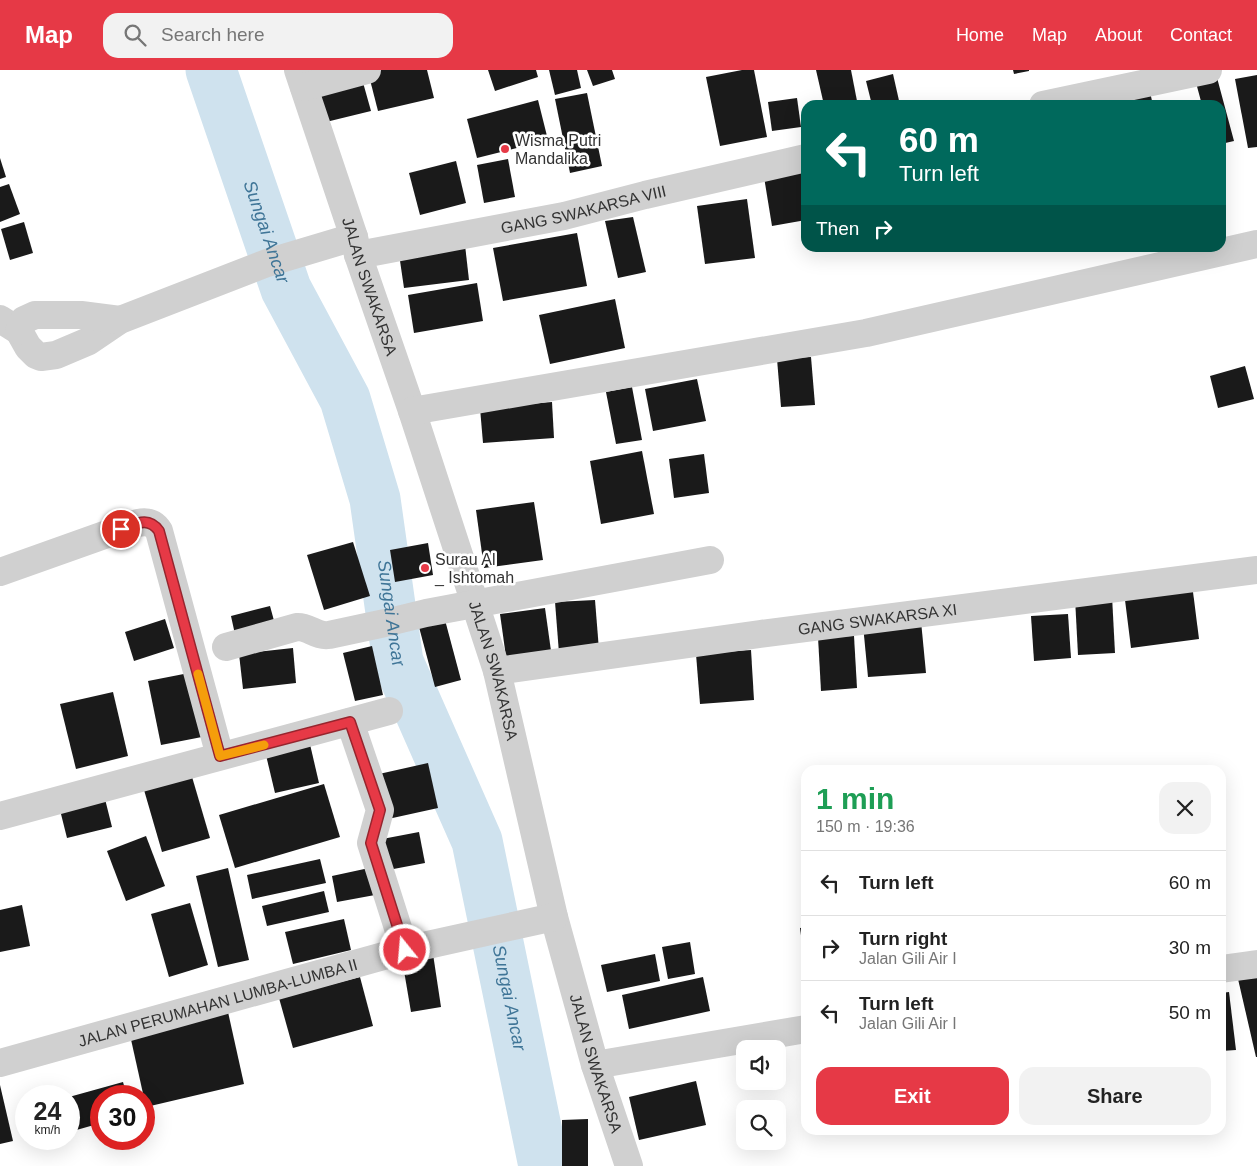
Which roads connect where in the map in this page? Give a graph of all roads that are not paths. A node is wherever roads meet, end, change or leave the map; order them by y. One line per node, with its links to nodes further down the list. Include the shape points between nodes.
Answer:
1 (367, 70): 3 (street)
2 (1208, 70): 4 (street)
3 (301, 78): 7 (street, JALAN SWAKARSA)
4 (1067, 100)
5 (801, 159): 7 (street, GANG SWAKARSA VIII, via 564,216)
6 (1257, 244): 8 (street)
7 (347, 245): 10 (street, GANG SWAKARSA VIII, via 267,263); 12 (street, JALAN SWAKARSA)
8 (1226, 251)
9 (1222, 252): 12 (street, via 866,334)
10 (120, 320): 11 (street, via 81,315 35,315); 11 (street, GANG SWAKARSA VIII, via 89,341 56,355 42,357 36,355)
11 (10, 325)
12 (412, 411): 16 (street, JALAN SWAKARSA)
13 (710, 560): 16 (street)
14 (1257, 570): 18 (street, GANG SWAKARSA XI, via 760,634)
15 (0, 572): 21 (street, via 138,523 156,526)
16 (475, 604): 17 (street, via 323,636 296,627); 18 (street, JALAN SWAKARSA)
17 (226, 647)
18 (497, 672): 23 (street, JALAN SWAKARSA)
19 (389, 711): 20 (street)
20 (350, 722): 21 (street); 24 (street, via 380,810 371,843)
21 (220, 756): 22 (street)
22 (0, 816)
23 (547, 918): 24 (street, JALAN PERUMAHAN LUMBA-LUMBA II); 29 (street, JALAN SWAKARSA)
24 (405, 950): 28 (street, JALAN PERUMAHAN LUMBA-LUMBA II)
25 (1257, 964): 26 (street)
26 (1226, 968)
27 (801, 1030): 29 (street)
28 (0, 1063)
29 (595, 1065): 30 (street, JALAN SWAKARSA)
30 (629, 1166)

